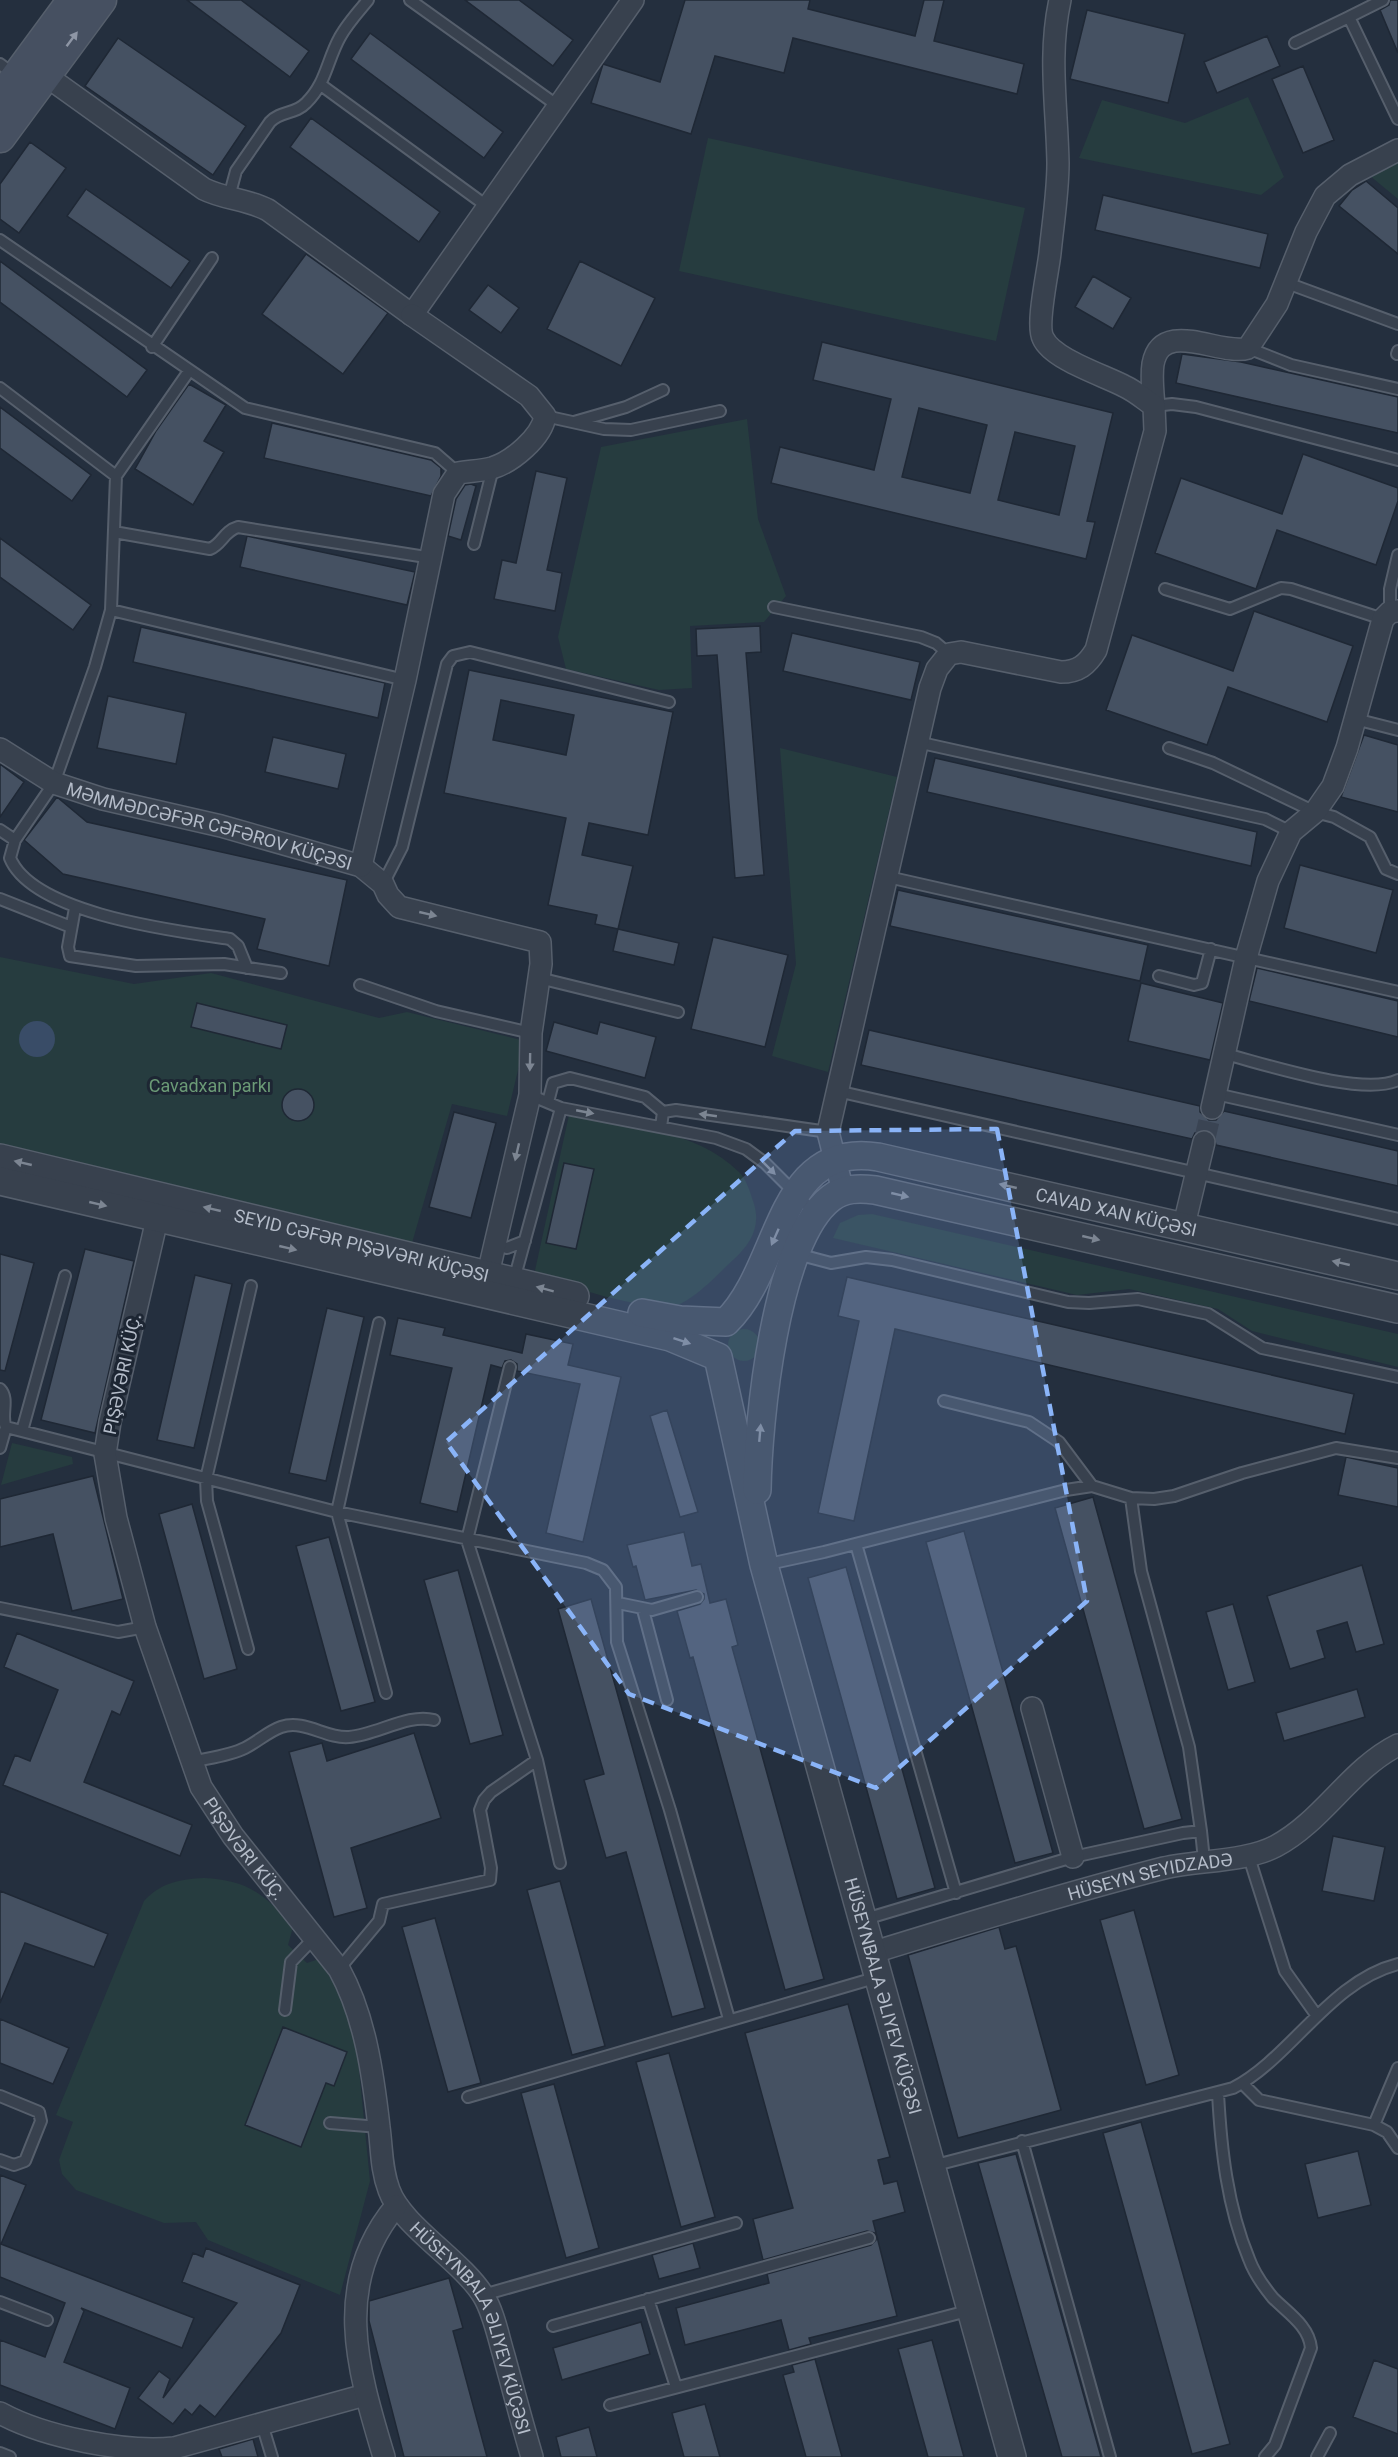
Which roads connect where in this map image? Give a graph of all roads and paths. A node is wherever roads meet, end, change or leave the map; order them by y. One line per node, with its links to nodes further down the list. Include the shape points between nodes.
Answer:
1 (73, 0): 10 (main road)
2 (101, 0): 10 (main road, one-way to 2)
3 (368, 0): 11 (lane, via 340,36)
4 (410, 0): 12 (lane)
5 (633, 0): 12 (street)
6 (1060, 0): 29 (street, via 1052,66 1056,194 1046,295 1039,323 1043,339 1058,354 1127,387)
7 (1383, 0): 8 (lane)
8 (1349, 17): 9 (lane); 13 (lane)
9 (1295, 43)
10 (19, 81): 14 (main road); 16 (street, via 204,189)
11 (321, 85): 16 (lane, via 306,104 270,122 236,171); 17 (lane)
12 (558, 106): 17 (street)
13 (1398, 119)
14 (0, 137)
15 (1398, 150): 20 (street, via 1350,175 1325,196 1306,232)
16 (229, 197): 21 (street, via 268,210)
17 (488, 207): 21 (street)
18 (0, 240): 23 (lane)
19 (212, 258): 23 (lane)
20 (1287, 283): 22 (lane); 24 (street)
21 (412, 315): 31 (street, via 529,396)
22 (1398, 324)
23 (152, 347): 25 (lane)
24 (1248, 348): 27 (lane, via 1290,365); 29 (street, via 1233,350 1183,340 1168,342 1153,365)
25 (189, 371): 35 (lane, via 245,408 435,453); 36 (lane)
26 (0, 388): 36 (lane)
27 (1398, 389)
28 (663, 390): 32 (lane, via 626,407)
29 (1154, 406): 33 (lane, via 1196,407); 45 (street, via 1155,431 1090,661 1073,672 1060,672 980,655)
30 (720, 411): 32 (lane, via 631,430)
31 (545, 416): 32 (lane); 34 (street, via 543,426 529,444)
32 (574, 423)
33 (1398, 460)
34 (493, 468): 35 (street); 38 (lane)
35 (458, 473): 40 (street, via 444,495)
36 (116, 476): 37 (lane)
37 (114, 532): 40 (lane, via 210,549 229,529 238,527); 43 (lane)
38 (474, 544)
39 (1398, 555): 44 (lane, via 1390,589)
40 (432, 558): 46 (street)
41 (1165, 589): 44 (lane, via 1230,609 1281,588 1291,589)
42 (774, 607): 45 (lane, via 921,637)
43 (111, 610): 46 (lane); 53 (lane)
44 (1390, 614): 48 (street)
45 (949, 654): 50 (street, via 937,669)
46 (405, 680): 58 (street)
47 (669, 702): 61 (lane, via 470,652 453,656 447,664 402,847)
48 (1355, 718): 49 (lane); 54 (street, via 1333,786)
49 (1398, 730)
50 (917, 742): 56 (lane, via 1265,819); 60 (street)
51 (1169, 748): 54 (lane, via 1233,771)
52 (0, 749): 53 (street, MƏMMƏDCƏFƏR CƏFƏROV KÜÇƏSI)
53 (54, 783): 57 (lane); 58 (street, MƏMMƏDCƏFƏR CƏFƏROV KÜÇƏSI)
54 (1315, 812): 56 (street); 59 (lane, via 1334,817 1370,837 1386,869)
55 (0, 830): 57 (lane)
56 (1291, 832): 66 (street, via 1268,881)
57 (15, 840): 63 (lane, via 10,858 20,875)
58 (361, 866): 61 (street, MƏMMƏDCƏFƏR CƏFƏROV KÜÇƏSI)
59 (1398, 874)
60 (888, 877): 65 (lane); 77 (street)
61 (383, 884): 70 (street, MƏMMƏDCƏFƏR CƏFƏROV KÜÇƏSI, one-way to 70, via 399,907 537,939 541,946)
62 (0, 899): 64 (lane)
63 (75, 908): 64 (lane); 67 (lane, via 167,930 230,939 238,946)
64 (71, 927): 67 (lane, via 70,956 136,966 224,964)
65 (1211, 949): 66 (lane); 69 (lane, via 1202,984)
66 (1246, 958): 72 (lane); 75 (street)
67 (247, 968): 68 (lane)
68 (281, 973)
69 (1159, 976)
70 (539, 978): 73 (lane); 74 (street, MƏMMƏDCƏFƏR CƏFƏROV KÜÇƏSI)
71 (360, 986): 74 (lane, via 436,1011)
72 (1398, 992)
73 (678, 1012)
74 (531, 1033): 78 (street, MƏMMƏDCƏFƏR CƏFƏROV KÜÇƏSI, one-way to 78)
75 (1225, 1054): 76 (lane, via 1347,1084 1390,1084); 79 (street)
76 (1398, 1080)
77 (837, 1091): 83 (street); 88 (lane)
78 (539, 1099): 80 (lane); 81 (lane, via 553,1083 570,1078 645,1096); 96 (street, MƏMMƏDCƏFƏR CƏFƏROV KÜÇƏSI, one-way to 96)
79 (1214, 1101): 84 (lane)
80 (561, 1108): 82 (lane, one-way to 82); 97 (lane)
81 (663, 1112): 82 (lane); 83 (lane, one-way to 81, via 676,1110)
82 (661, 1127): 91 (lane, one-way to 91, via 716,1138 746,1149)
83 (828, 1132): 87 (street)
84 (1398, 1135)
85 (1204, 1142): 88 (street)
86 (0, 1158): 92 (street, SEYID CƏFƏR PIŞƏVƏRI KÜÇƏSI, one-way to 86)
87 (834, 1159): 90 (street); 91 (street, via 817,1168); 95 (street, CAVAD XAN KÜÇƏSI, one-way to 87, via 878,1157 854,1155)
88 (1196, 1173): 94 (lane); 95 (street)
89 (0, 1181): 92 (street, SEYID CƏFƏR PIŞƏVƏRI KÜÇƏSI, one-way to 92)
90 (843, 1191): 93 (street, via 823,1204); 103 (street, CAVAD XAN KÜÇƏSI, one-way to 103, via 874,1190)
91 (795, 1195): 93 (lane); 104 (street, one-way to 104, via 753,1285)
92 (160, 1207): 101 (street, SEYID CƏFƏR PIŞƏVƏRI KÜÇƏSI, one-way to 92); 107 (street, SEYID CƏFƏR PIŞƏVƏRI KÜÇƏSI, one-way to 107, via 670,1337); 115 (street, PIŞƏVƏRI KÜÇ.)
93 (816, 1214): 98 (street)
94 (1398, 1219)
95 (1184, 1225): 100 (street, CAVAD XAN KÜÇƏSI, one-way to 95)
96 (497, 1234): 97 (lane, via 507,1248); 101 (street, MƏMMƏDCƏFƏR CƏFƏROV KÜÇƏSI)
97 (525, 1241): 101 (lane)
98 (796, 1254): 106 (street); 109 (lane, via 831,1263 866,1257 892,1260 1068,1302 1138,1299 1208,1314 1262,1347)
99 (65, 1276): 113 (lane)
100 (1398, 1276)
101 (501, 1277): 104 (street, SEYID CƏFƏR PIŞƏVƏRI KÜÇƏSI, one-way to 101, via 655,1316)
102 (251, 1286): 117 (lane)
103 (1398, 1309)
104 (726, 1322): 106 (street, via 743,1316 760,1321 770,1335); 107 (street, via 715,1342)
105 (380, 1323): 120 (lane)
106 (771, 1353): 107 (street, via 759,1368 741,1373); 121 (street, one-way to 106, via 759,1450)
107 (718, 1357): 121 (street)
108 (510, 1367): 122 (lane)
109 (1398, 1377)
110 (0, 1389): 112 (lane)
111 (944, 1401): 118 (lane, via 1029,1422 1059,1442)
112 (6, 1427): 113 (lane); 114 (lane)
113 (22, 1431): 115 (lane)
114 (0, 1449)
115 (105, 1454): 117 (lane); 129 (street, PIŞƏVƏRI KÜÇ., via 116,1518)
116 (1398, 1458): 119 (lane, via 1336,1448 1174,1496)
117 (206, 1479): 120 (lane); 130 (lane, via 207,1501)
118 (1092, 1486): 119 (lane); 123 (lane)
119 (1131, 1498): 138 (lane, via 1141,1571 1189,1747)
120 (337, 1512): 122 (lane); 131 (lane)
121 (757, 1533): 124 (street, HÜSEYNBALA ƏLIYEV KÜÇƏSI)
122 (467, 1540): 126 (lane, via 586,1563 603,1570 616,1587); 136 (lane)
123 (856, 1544): 124 (lane); 143 (lane)
124 (764, 1565): 144 (street, HÜSEYNBALA ƏLIYEV KÜÇƏSI)
125 (697, 1597): 128 (lane)
126 (618, 1603): 128 (lane); 151 (lane, via 617,1642)
127 (0, 1608): 129 (lane, via 118,1632)
128 (643, 1610): 132 (lane)
129 (145, 1627): 137 (street, PIŞƏVƏRI KÜÇ.)
130 (248, 1649)
131 (386, 1693)
132 (667, 1700)
133 (1032, 1708): 140 (street)
134 (435, 1720): 137 (lane, via 423,1717 349,1737 295,1725 280,1727 243,1749)
135 (1398, 1745): 139 (street, HÜSEYN SEYIDZADƏ, via 1367,1765 1297,1831 1276,1846)
136 (537, 1760): 142 (lane); 148 (lane, via 491,1792 480,1810 492,1868 490,1880 383,1904 379,1921)
137 (191, 1762): 145 (street, PIŞƏVƏRI KÜÇ., via 221,1820)
138 (1201, 1831): 140 (lane); 141 (lane)
139 (1248, 1854): 141 (street, HÜSEYN SEYIDZADƏ); 150 (lane, via 1285,1971)
140 (1073, 1857): 143 (lane)
141 (1204, 1860): 147 (street, HÜSEYN SEYIDZADƏ, via 1148,1872)
142 (560, 1863)
143 (956, 1893): 144 (lane)
144 (862, 1920): 147 (street, HÜSEYNBALA ƏLIYEV KÜÇƏSI)
145 (314, 1938): 148 (street, PIŞƏVƏRI KÜÇ.); 149 (lane, via 291,1962)
146 (1398, 1964): 150 (lane, via 1372,1974)
147 (875, 1965): 151 (lane); 163 (street, HÜSEYNBALA ƏLIYEV KÜÇƏSI)
148 (339, 1969): 159 (street, PIŞƏVƏRI KÜÇ., via 350,1988 364,2032)
149 (285, 2010)
150 (1317, 2016): 153 (lane)
151 (729, 2019): 156 (lane)
152 (1398, 2068): 158 (lane)
153 (1242, 2083): 154 (lane); 158 (lane, via 1259,2100)
154 (1218, 2093): 160 (lane); 187 (lane, via 1224,2175 1248,2259 1271,2296 1310,2338 1311,2348 1275,2445)
155 (0, 2096): 162 (lane, via 39,2112 41,2121 25,2161 14,2165)
156 (468, 2097)
157 (330, 2123): 159 (lane)
158 (1374, 2125): 161 (lane, via 1387,2132)
159 (380, 2127): 164 (street, PIŞƏVƏRI KÜÇ., via 382,2166)
160 (1022, 2141): 163 (lane); 186 (lane)
161 (1398, 2148)
162 (0, 2160)
163 (931, 2166): 170 (street, HÜSEYNBALA ƏLIYEV KÜÇƏSI)
164 (396, 2206): 167 (street, HÜSEYNBALA ƏLIYEV KÜÇƏSI); 174 (street, via 371,2243 359,2281 355,2345)
165 (736, 2223): 167 (lane)
166 (869, 2238): 168 (lane)
167 (483, 2295): 184 (street, HÜSEYNBALA ƏLIYEV KÜÇƏSI)
168 (648, 2299): 172 (lane); 173 (lane)
169 (0, 2302): 171 (lane)
170 (971, 2310): 173 (lane); 185 (street, HÜSEYNBALA ƏLIYEV KÜÇƏSI)
171 (47, 2320)
172 (553, 2326)
173 (676, 2387): 175 (lane)
174 (365, 2395): 177 (street); 183 (street)
175 (610, 2405)
176 (0, 2413): 179 (street)
177 (262, 2424): 179 (street, via 174,2448); 182 (lane)
178 (1330, 2433): 188 (lane)
179 (84, 2449)
180 (0, 2453): 181 (lane)
181 (10, 2457)
182 (272, 2457)
183 (384, 2457)
184 (532, 2457)
185 (1012, 2457)
186 (1110, 2457)
187 (1265, 2457)
188 (1317, 2457)

